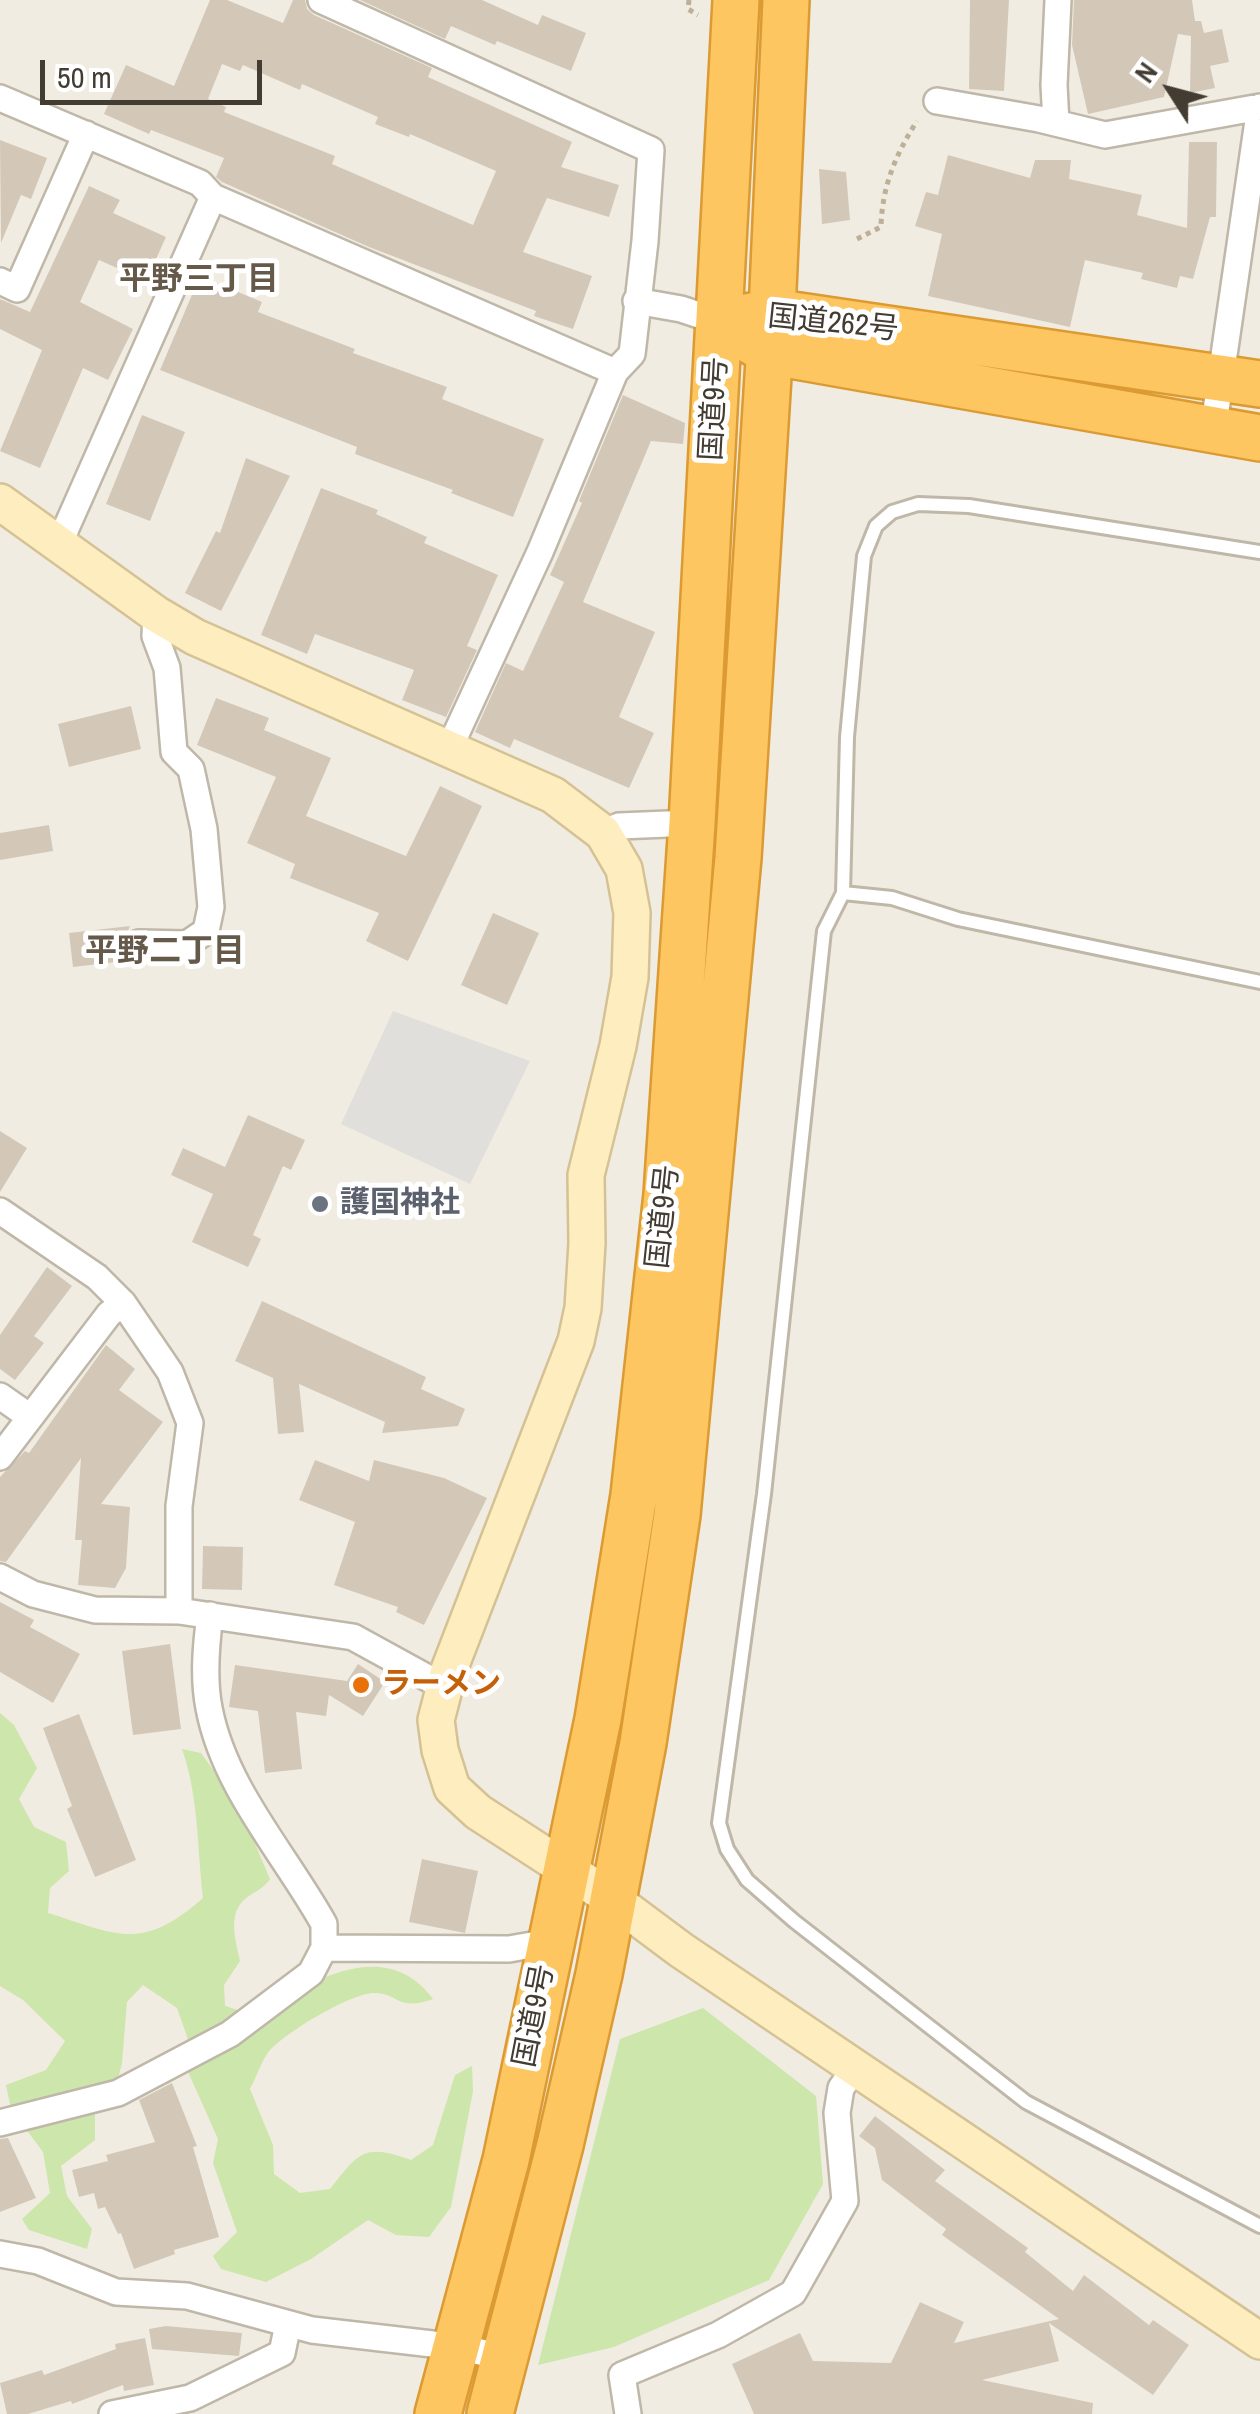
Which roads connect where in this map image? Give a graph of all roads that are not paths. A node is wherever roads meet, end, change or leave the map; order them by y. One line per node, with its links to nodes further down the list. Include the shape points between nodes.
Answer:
1 (321, 0): 13 (street, via 651,150)
2 (786, 0): 15 (highway, 国道9号)
3 (1058, 0): 8 (street)
4 (717, 7): 14 (highway, 国道9号)
5 (0, 98): 9 (street)
6 (937, 101): 8 (street)
7 (1260, 107): 8 (street, via 1106,135); 10 (street)
8 (1056, 123)
9 (86, 134): 11 (street, via 200,183); 12 (street, via 17,288)
10 (1257, 145): 17 (street)
11 (213, 197): 16 (street); 21 (street)
12 (0, 281)
13 (636, 301): 14 (street); 16 (street, via 632,354)
14 (720, 322): 15 (highway, 国道262号); 25 (highway, 国道9号)
15 (770, 332): 17 (highway, 国道262号); 18 (highway, 国道262号); 40 (highway, 国道9号, via 738,858 677,1515)
16 (615, 372): 24 (street)
17 (1241, 381): 18 (street)
18 (1213, 431): 19 (highway, 国道262号)
19 (1260, 438)
20 (0, 502): 21 (street)
21 (59, 544): 23 (street)
22 (1260, 552): 27 (lane, via 969,506 918,504 892,512 876,526 864,556 847,738)
23 (156, 614): 24 (street); 28 (street, via 174,752 191,769 211,907 206,930 188,944)
24 (450, 749): 26 (street, via 554,795)
25 (692, 823): 26 (street, via 618,826); 39 (highway, 国道9号, via 667,1194 634,1495 598,1719)
26 (602, 833): 38 (street, via 624,869 632,913 630,977 586,1175 583,1308 548,1421)
27 (844, 893): 29 (lane, via 892,898 958,919); 45 (lane, via 824,931 764,1494 724,1772 719,1823 727,1849 748,1880 794,1921 1026,2102)
28 (138, 942)
29 (1260, 982)
30 (0, 1211): 31 (street, via 97,1277)
31 (123, 1303): 33 (street); 36 (street, via 170,1372 190,1424 179,1506)
32 (0, 1396): 33 (street)
33 (30, 1417): 34 (street)
34 (0, 1457)
35 (0, 1578): 36 (street, via 95,1610)
36 (178, 1611): 37 (street)
37 (210, 1616): 38 (street, via 353,1638); 42 (street, via 208,1704 217,1741 324,1924)
38 (444, 1688): 39 (street, via 436,1720 452,1788)
39 (564, 1868): 40 (street); 41 (highway, 国道9号)
40 (614, 1900): 43 (street); 50 (highway, 国道9号)
41 (550, 1942): 42 (street, via 508,1949); 49 (highway, 国道9号, via 506,2160)
42 (324, 1948): 44 (street, via 310,1973 230,2034 118,2093)
43 (856, 2068): 48 (street); 54 (street, via 841,2088 836,2113 845,2201 793,2293 718,2335 622,2374)
44 (0, 2123)
45 (1260, 2226)
46 (0, 2254): 47 (street, via 38,2261 116,2292 187,2296)
47 (288, 2324): 49 (street); 51 (street, via 282,2353 190,2398)
48 (1260, 2341)
49 (458, 2348): 50 (street); 52 (highway, 国道9号)
50 (506, 2358): 53 (highway, 国道9号)
51 (112, 2414)
52 (438, 2414)
53 (490, 2414)
54 (628, 2414)

